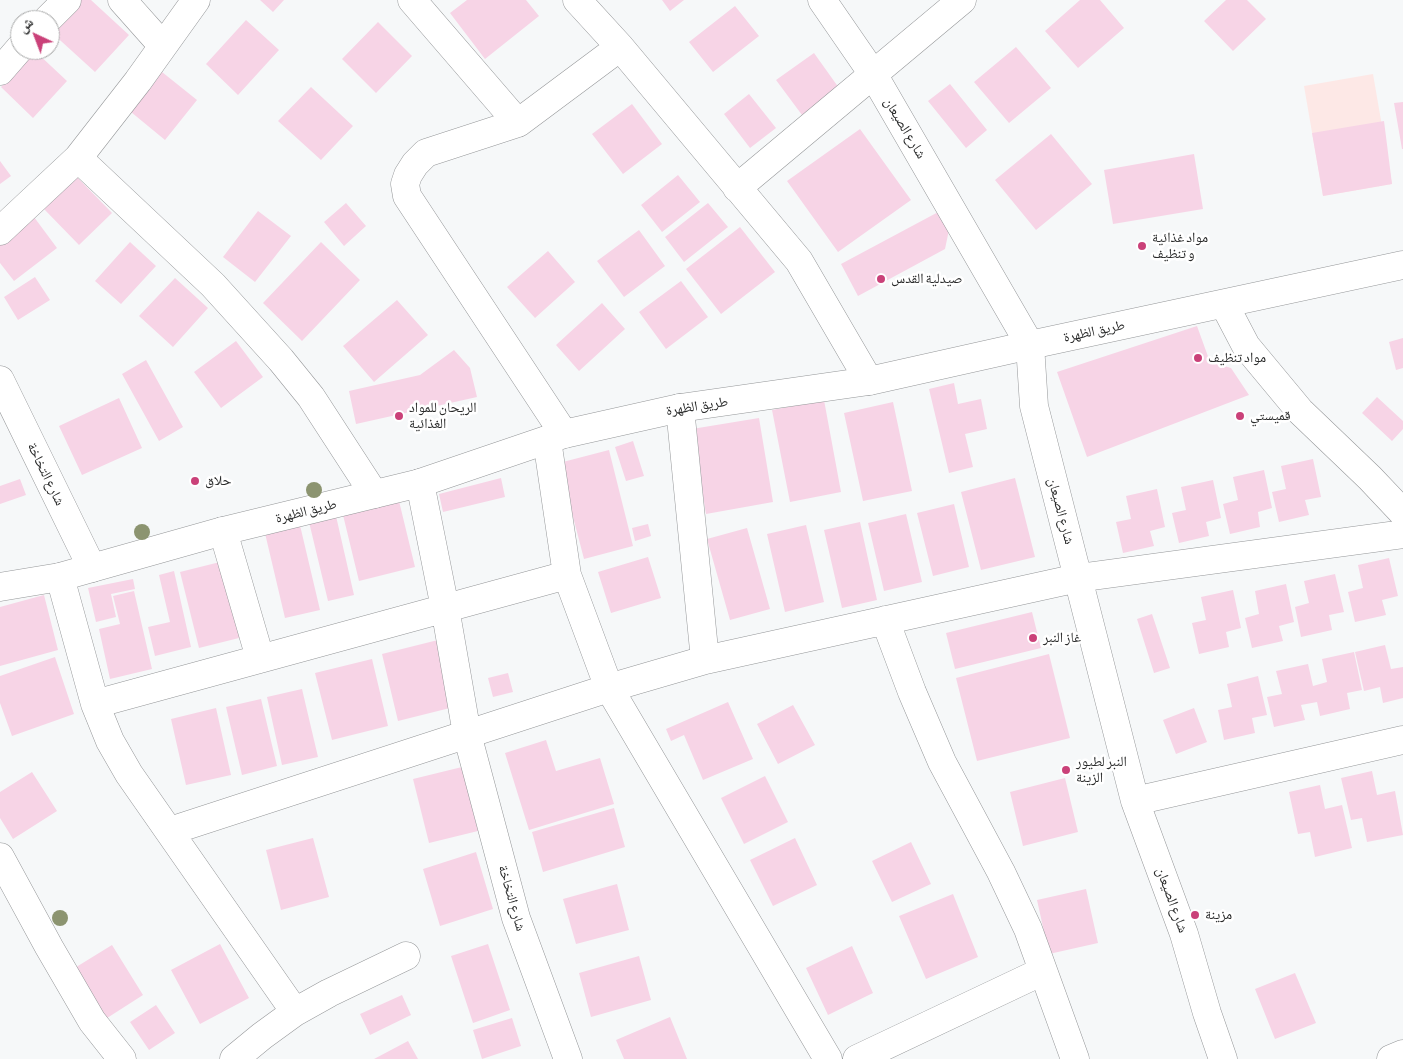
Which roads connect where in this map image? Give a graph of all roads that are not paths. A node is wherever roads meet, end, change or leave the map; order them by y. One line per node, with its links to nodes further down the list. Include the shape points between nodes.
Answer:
1 (67, 0): 8 (street)
2 (122, 0): 9 (street)
3 (196, 0): 9 (street)
4 (412, 0): 14 (street)
5 (577, 0): 10 (street)
6 (822, 0): 13 (street, شارع الصيعان)
7 (962, 0): 13 (street)
8 (58, 10)
9 (162, 46): 15 (street)
10 (620, 47): 14 (street); 16 (street)
11 (10, 60): 12 (street)
12 (0, 71)
13 (873, 74): 16 (street); 20 (street, شارع الصيعان)
14 (518, 124): 24 (street, via 426,153 408,175 406,196)
15 (78, 158): 17 (street); 26 (street, via 213,285 281,360 311,397)
16 (737, 188): 22 (street, via 799,261)
17 (0, 230)
18 (1403, 265): 19 (street, طريق الظهرة)
19 (1224, 304): 20 (street, طريق الظهرة); 27 (street, via 1246,346 1300,411)
20 (1030, 344): 22 (street, طريق الظهرة); 33 (street, شارع الصيعان, via 1034,406)
21 (0, 380): 30 (street, شارع التخاخة)
22 (869, 381): 23 (street, طريق الظهرة)
23 (680, 408): 24 (street, طريق الظهرة); 38 (street)
24 (556, 437): 25 (street, طريق الظهرة); 31 (street)
25 (420, 483): 26 (street, طريق الظهرة); 35 (street, شارع التخاخة)
26 (374, 494): 28 (street, طريق الظهرة)
27 (1403, 513)
28 (223, 531): 30 (street, طريق الظهرة); 37 (street)
29 (1403, 534): 33 (street)
30 (92, 568): 32 (street, طريق الظهرة)
31 (567, 575): 35 (street); 39 (street)
32 (60, 577): 34 (street, طريق الظهرة); 40 (street)
33 (1078, 578): 36 (street); 43 (street, شارع الصيعان)
34 (0, 588)
35 (445, 608): 37 (street); 41 (street, شارع التخاخة)
36 (885, 620): 38 (street); 47 (street, via 935,746 1001,872 1028,929)
37 (260, 658): 40 (street)
38 (705, 660): 39 (street)
39 (609, 688): 41 (street); 53 (street)
40 (96, 704): 44 (street, via 110,741 129,774)
41 (467, 734): 44 (street); 52 (street, شارع التخاخة, via 516,918)
42 (1403, 740): 43 (street)
43 (1135, 801): 56 (street, شارع الصيعان, via 1184,934 1206,1013)
44 (170, 831): 48 (street)
45 (0, 857): 50 (street, via 92,1021)
46 (406, 956): 48 (street)
47 (1043, 971): 54 (street); 55 (street)
48 (295, 1012): 51 (street)
49 (1403, 1054): 57 (street)
50 (122, 1059)
51 (234, 1059)
52 (568, 1059)
53 (828, 1059)
54 (857, 1059)
55 (1075, 1059)
56 (1223, 1059)
57 (1391, 1059)

